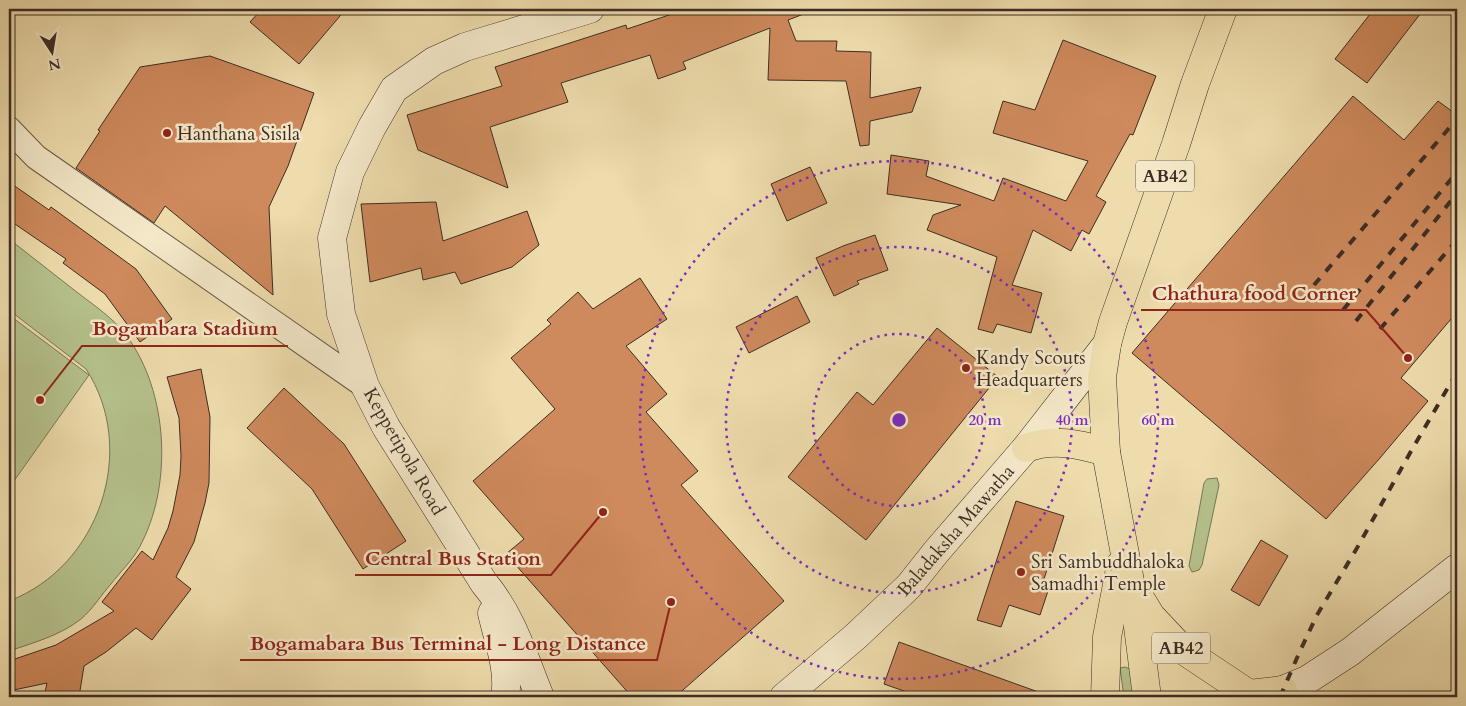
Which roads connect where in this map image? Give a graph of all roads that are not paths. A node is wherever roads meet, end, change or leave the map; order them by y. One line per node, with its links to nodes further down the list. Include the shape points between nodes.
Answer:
1 (590, 9): 5 (street, Keppetipola Road, via 465,47 434,61 394,89 372,126 350,172 332,238 341,314)
2 (1223, 9): 4 (main road, AB42)
3 (9, 129): 5 (street, via 36,157)
4 (1107, 344): 6 (street, Baladaksha Mawatha); 7 (main road, AB42, via 1102,377)
5 (366, 386): 10 (street, Keppetipola Road, via 386,427)
6 (1026, 448): 7 (main road, via 1054,442); 16 (street, Baladaksha Mawatha, via 909,586)
7 (1106, 452): 8 (main road, AB42)
8 (1124, 547): 11 (main road, AB42); 17 (main road, via 1108,637)
9 (1457, 568): 12 (street, via 1350,652)
10 (484, 582): 14 (street, Keppetipola Road, via 503,659); 15 (street, Keppetipola Road, via 510,622)
11 (1131, 584): 13 (main road, AB42, via 1151,616 1183,650); 18 (main road, AB42)
12 (1280, 694): 13 (main road)
13 (1246, 695)
14 (505, 697)
15 (540, 697)
16 (784, 697)
17 (1105, 697)
18 (1147, 697)

